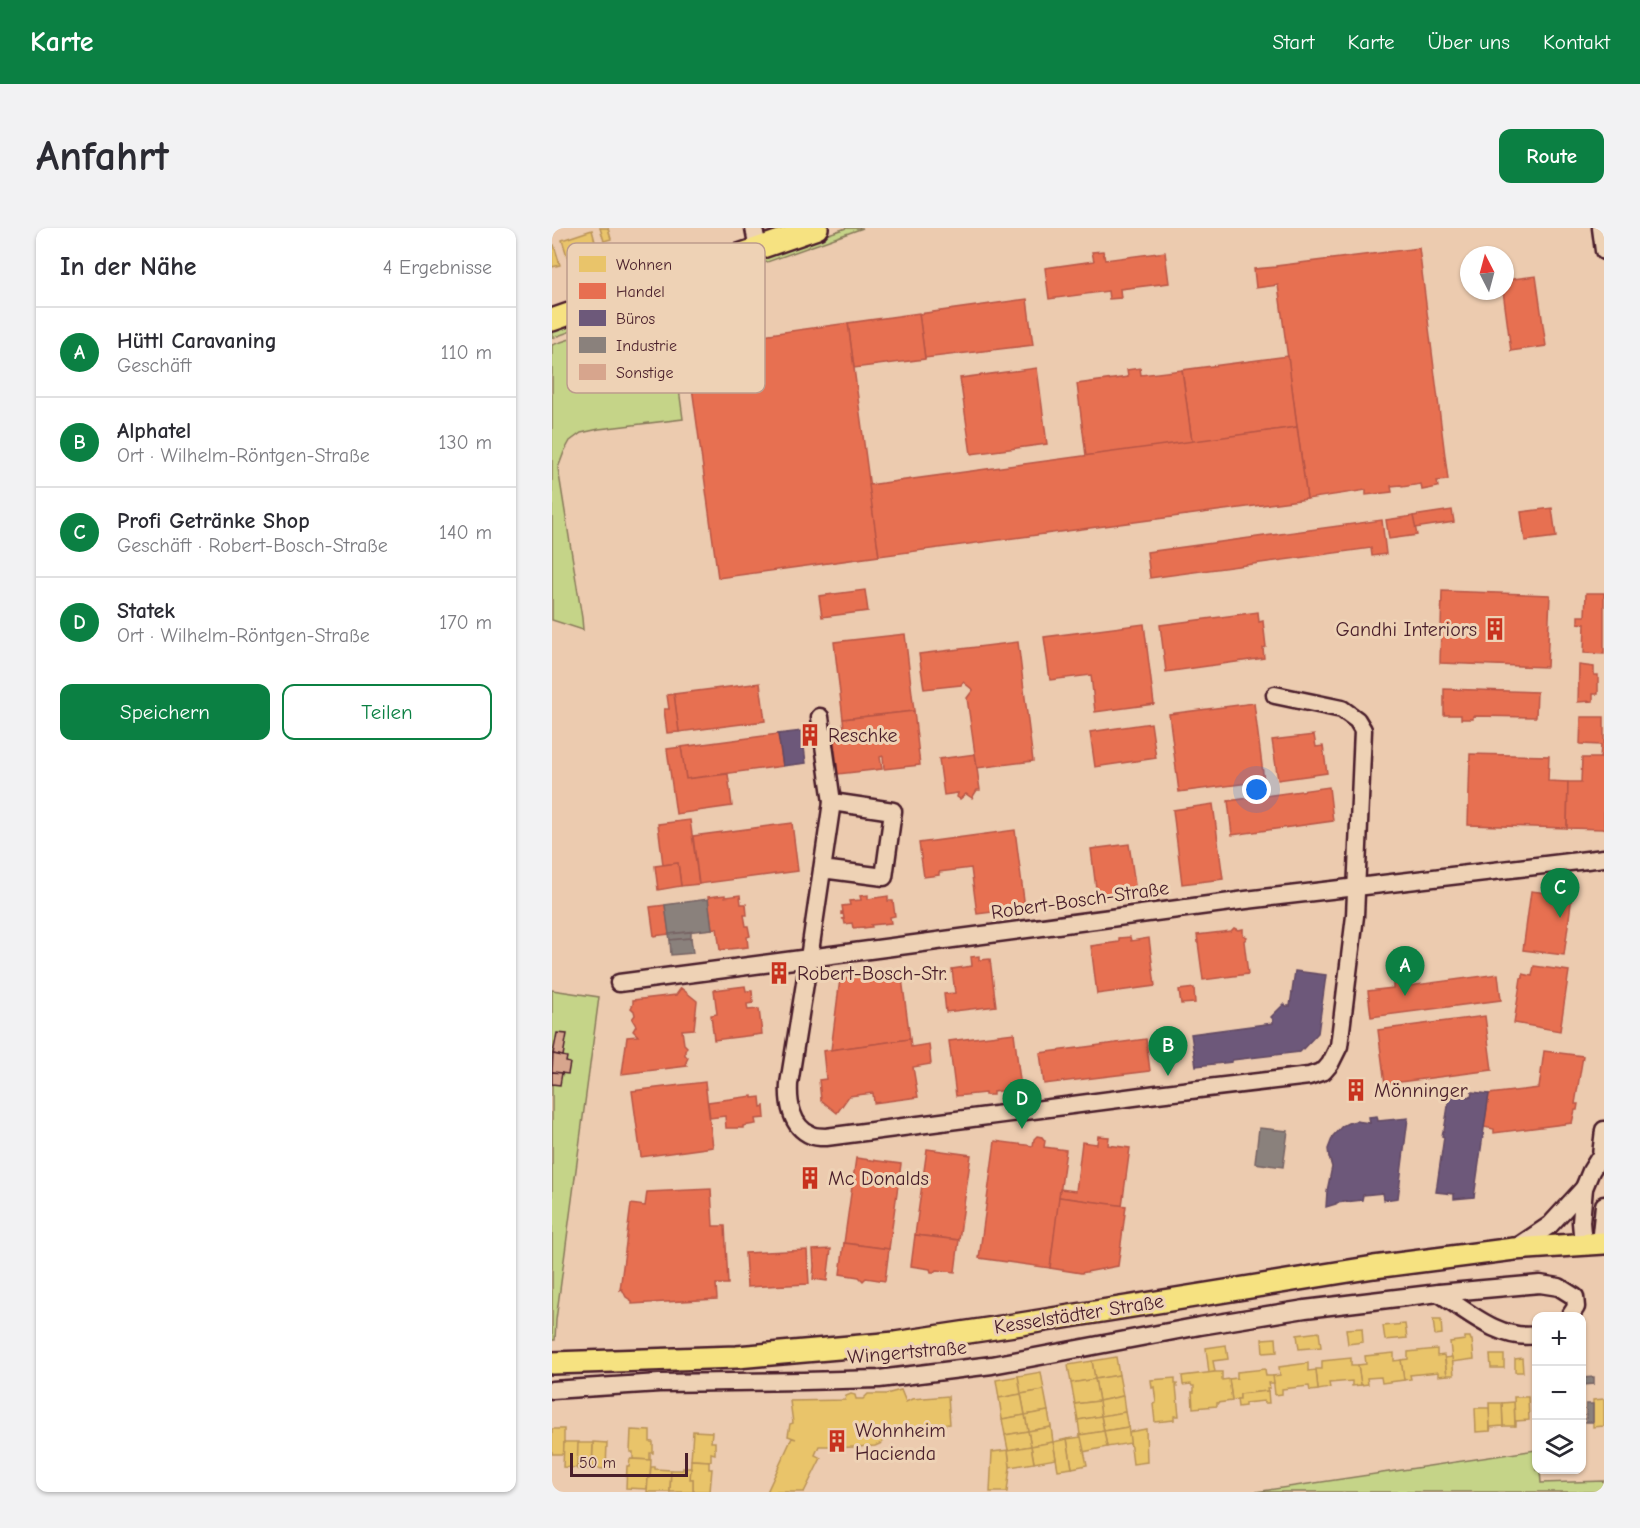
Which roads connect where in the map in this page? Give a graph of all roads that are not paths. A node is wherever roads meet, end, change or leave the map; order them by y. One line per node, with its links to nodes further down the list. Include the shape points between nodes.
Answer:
1 (817, 228): 3 (main road)
2 (1601, 228): 4 (street)
3 (756, 238)
4 (1604, 251)
5 (567, 314): 6 (main road)
6 (552, 320)
7 (1275, 695): 12 (street, via 1342,709 1358,720 1363,730)
8 (820, 717): 9 (street)
9 (832, 802): 11 (street); 11 (street, via 893,811 884,877)
10 (1604, 858): 12 (street, Robert-Bosch-Straße)
11 (822, 869): 13 (street)
12 (1356, 886): 13 (street, Robert-Bosch-Straße); 13 (street, via 1339,1046 1324,1071 1309,1076 855,1134 810,1135 792,1114 788,1098)
13 (809, 958): 14 (street, Robert-Bosch-Straße)
14 (619, 983)
15 (1604, 1130): 16 (street)
16 (1603, 1158): 17 (street, via 1591,1171)
17 (1584, 1188): 19 (street, via 1581,1222); 20 (street, via 1550,1225)
18 (1604, 1205): 19 (street)
19 (1596, 1243): 20 (main road, Kesselstädter Straße)
20 (1514, 1249): 24 (main road, Kesselstädter Straße, via 895,1343 737,1358)
21 (1439, 1293): 22 (street, Wingertstraße, via 1549,1285 1575,1297); 23 (street, via 1493,1328); 25 (street, Wingertstraße, via 1293,1311 992,1365 909,1375)
22 (1573, 1312)
23 (1532, 1336)
24 (552, 1363)
25 (552, 1390)

